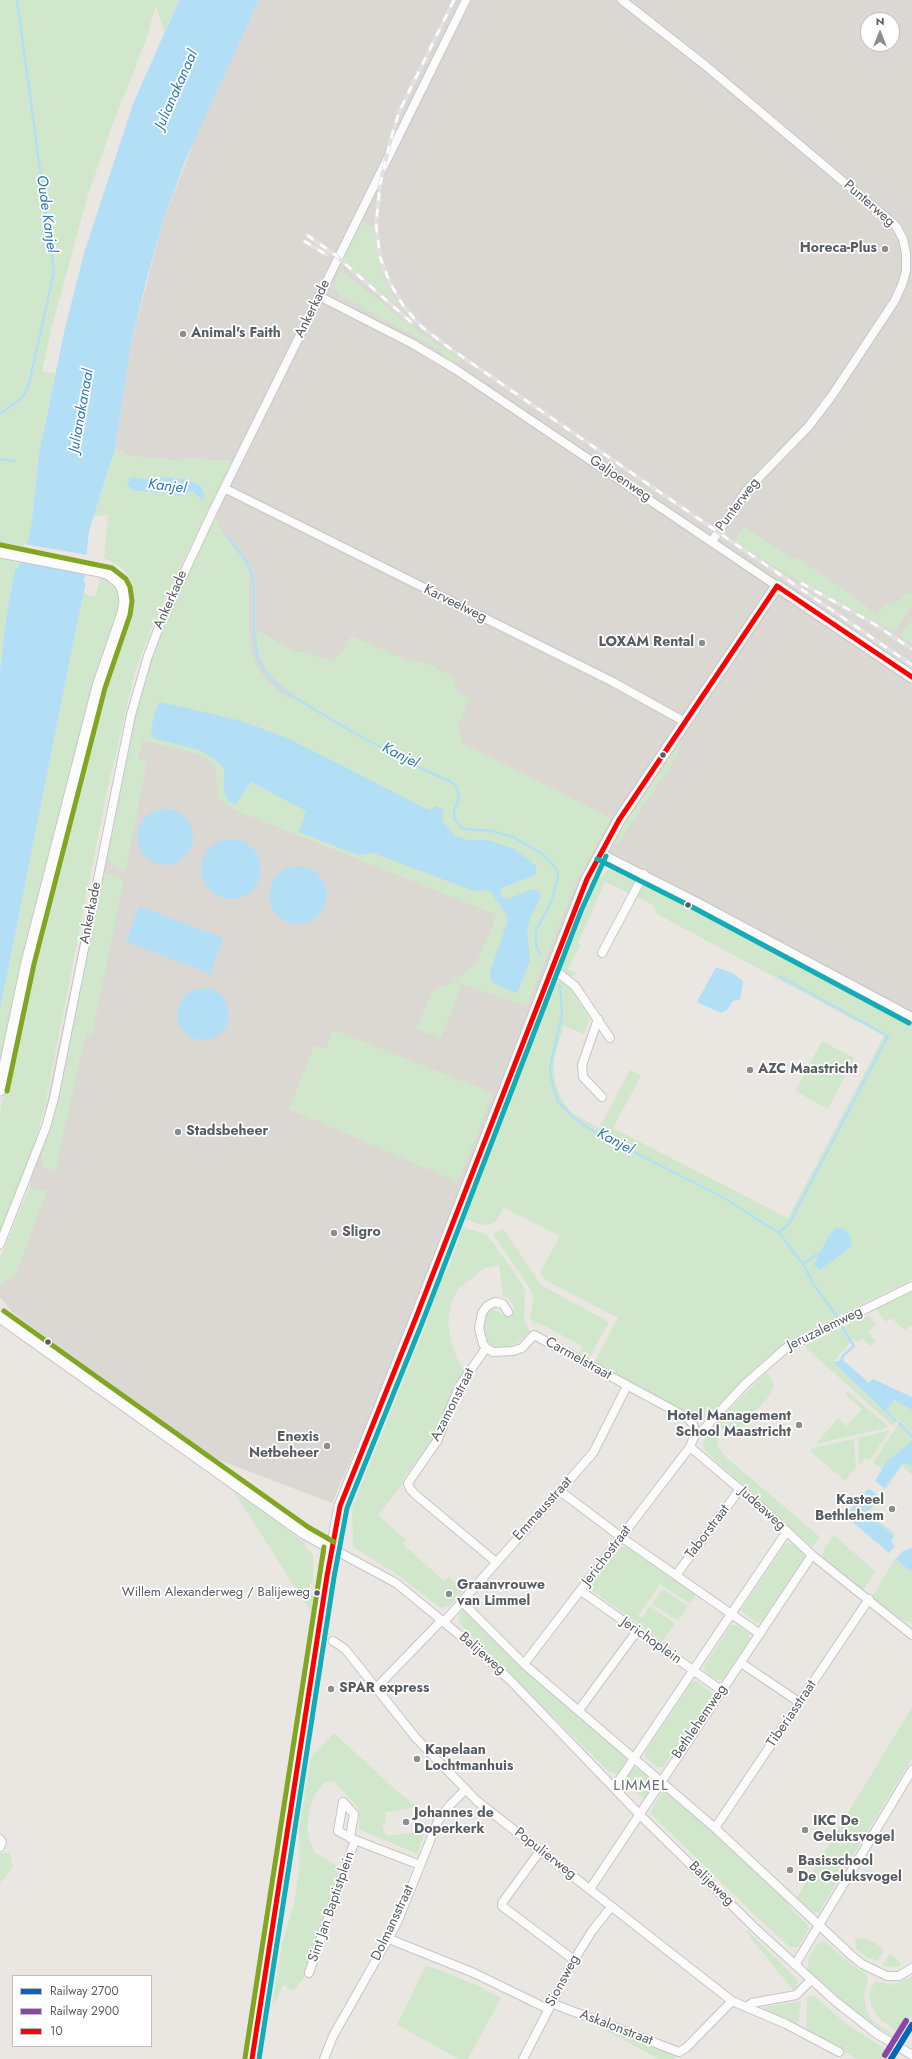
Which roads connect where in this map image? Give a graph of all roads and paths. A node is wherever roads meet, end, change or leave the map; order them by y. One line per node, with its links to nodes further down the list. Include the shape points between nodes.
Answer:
1 (466, 0): 3 (street, Ankerkade)
2 (622, 0): 5 (street, Punterweg, via 706,66 896,226 903,239 906,253 906,271 894,302 831,397 808,427 746,491)
3 (319, 296): 4 (street, Ankerkade); 5 (street, Galjoenweg, via 413,344 449,366)
4 (224, 488): 9 (street, Karveelweg, via 613,682); 19 (street, Ankerkade, via 173,593 148,656 127,738 54,1098 46,1127)
5 (712, 541): 7 (street, Galjoenweg)
6 (3, 552): 17 (street, via 100,571 120,583 124,607 93,704 28,962)
7 (777, 586): 8 (street, Galjoenweg); 9 (street)
8 (912, 677)
9 (685, 722): 10 (street, via 619,820)
10 (600, 853): 11 (street); 13 (street)
11 (644, 874): 12 (street); 14 (street)
12 (602, 953)
13 (552, 968): 15 (street, via 575,986); 31 (street, via 340,1506)
14 (912, 1017)
15 (598, 1019): 16 (street); 18 (street, via 582,1065 583,1077)
16 (610, 1038)
17 (0, 1090)
18 (602, 1097)
19 (0, 1244)
20 (912, 1286): 25 (street, Jeruzalemweg, via 786,1348 744,1385 704,1430)
21 (508, 1312): 23 (street, via 503,1304 495,1302 487,1306 482,1313 479,1328)
22 (0, 1317): 31 (street, Balijeweg, via 304,1533)
23 (486, 1348): 24 (street, Carmelstraat, via 493,1352 513,1351 522,1348 534,1335); 33 (street, Azamonstraat, via 459,1387 437,1441 408,1483 410,1489)
24 (627, 1386): 25 (street, via 686,1417 693,1424); 28 (street, Emmausstraat, via 593,1453)
25 (695, 1434): 26 (street)
26 (690, 1447): 27 (street, Judeaweg); 30 (street, Jerichostraat)
27 (740, 1489): 29 (street, Judeaweg); 34 (street, Taborstraat)
28 (560, 1491): 30 (street); 33 (street, Emmausstraat)
29 (787, 1531): 32 (street, Judeaweg); 38 (street)
30 (621, 1537): 34 (street); 35 (street, Jerichostraat)
31 (332, 1548): 39 (street, Balijeweg, via 396,1583); 76 (street)
32 (812, 1556): 36 (street, Judeaweg); 41 (street, Bethlehemweg)
33 (496, 1562): 37 (street, Emmausstraat)
34 (676, 1575): 38 (street)
35 (581, 1591): 40 (street, Jerichoplein); 45 (street, Jerichostraat)
36 (869, 1599): 42 (street, Judeaweg); 49 (street, Tiberiasstraat)
37 (462, 1602): 39 (street, Emmausstraat); 45 (street, Balijeweg)
38 (732, 1614): 41 (street); 46 (street)
39 (443, 1621): 47 (street, Emmausstraat); 54 (street, Balijeweg, via 511,1681)
40 (637, 1630): 46 (street, Jerichoplein); 50 (street)
41 (760, 1634): 44 (street, Bethlehemweg)
42 (912, 1635)
43 (333, 1641): 47 (street, Populierweg, via 345,1649)
44 (741, 1663): 48 (street, Bethlehemweg); 49 (street)
45 (524, 1664): 50 (street, Balijeweg)
46 (693, 1670): 48 (street, Jerichoplein); 51 (street)
47 (376, 1688): 55 (street, Populierweg, via 416,1738)
48 (721, 1690): 53 (street, Bethlehemweg)
49 (799, 1702): 57 (street, Tiberiasstraat)
50 (579, 1710): 51 (street, Balijeweg)
51 (635, 1759): 53 (street, Balijeweg); 54 (street)
52 (912, 1770): 64 (street)
53 (660, 1781): 56 (street, Bethlehemweg); 57 (street, Balijeweg)
54 (614, 1788): 56 (street, Balijeweg)
55 (464, 1790): 60 (street, Populierweg); 61 (street, Dolmansstraat, via 438,1820)
56 (639, 1814): 62 (street, Bethlehemweg); 67 (street, Balijeweg)
57 (715, 1828): 64 (street, Balijeweg)
58 (0, 1839): 59 (street)
59 (0, 1847)
60 (540, 1851): 62 (street, Populierweg); 66 (street, via 502,1906)
61 (420, 1865): 65 (street, Dolmansstraat); 69 (street, Sint Jan Baptistplein, via 353,1839)
62 (590, 1889): 63 (street, Populierweg)
63 (611, 1907): 66 (street, Sionsweg); 71 (street, Populierweg)
64 (818, 1925): 67 (street); 68 (street, Balijeweg, via 851,1956 875,1971 893,1976 904,1974)
65 (389, 1939): 72 (street, Askalonstraat); 77 (street, Dolmansstraat, via 333,2036)
66 (574, 1960): 72 (street, Sionsweg)
67 (795, 1965): 70 (street, Balijeweg)
68 (912, 1968)
69 (309, 1973)
70 (811, 1980): 73 (street, via 796,1996 752,2004); 75 (street, Balijeweg, via 864,2025)
71 (732, 2001): 72 (street, Askalonstraat, via 686,2048 678,2052); 73 (street, Populierweg)
72 (549, 2006): 78 (street, Sionsweg)
73 (746, 2008): 74 (street, Populierweg, via 786,2024)
74 (839, 2052)
75 (912, 2055)
76 (252, 2059)
77 (324, 2059)
78 (523, 2059)

